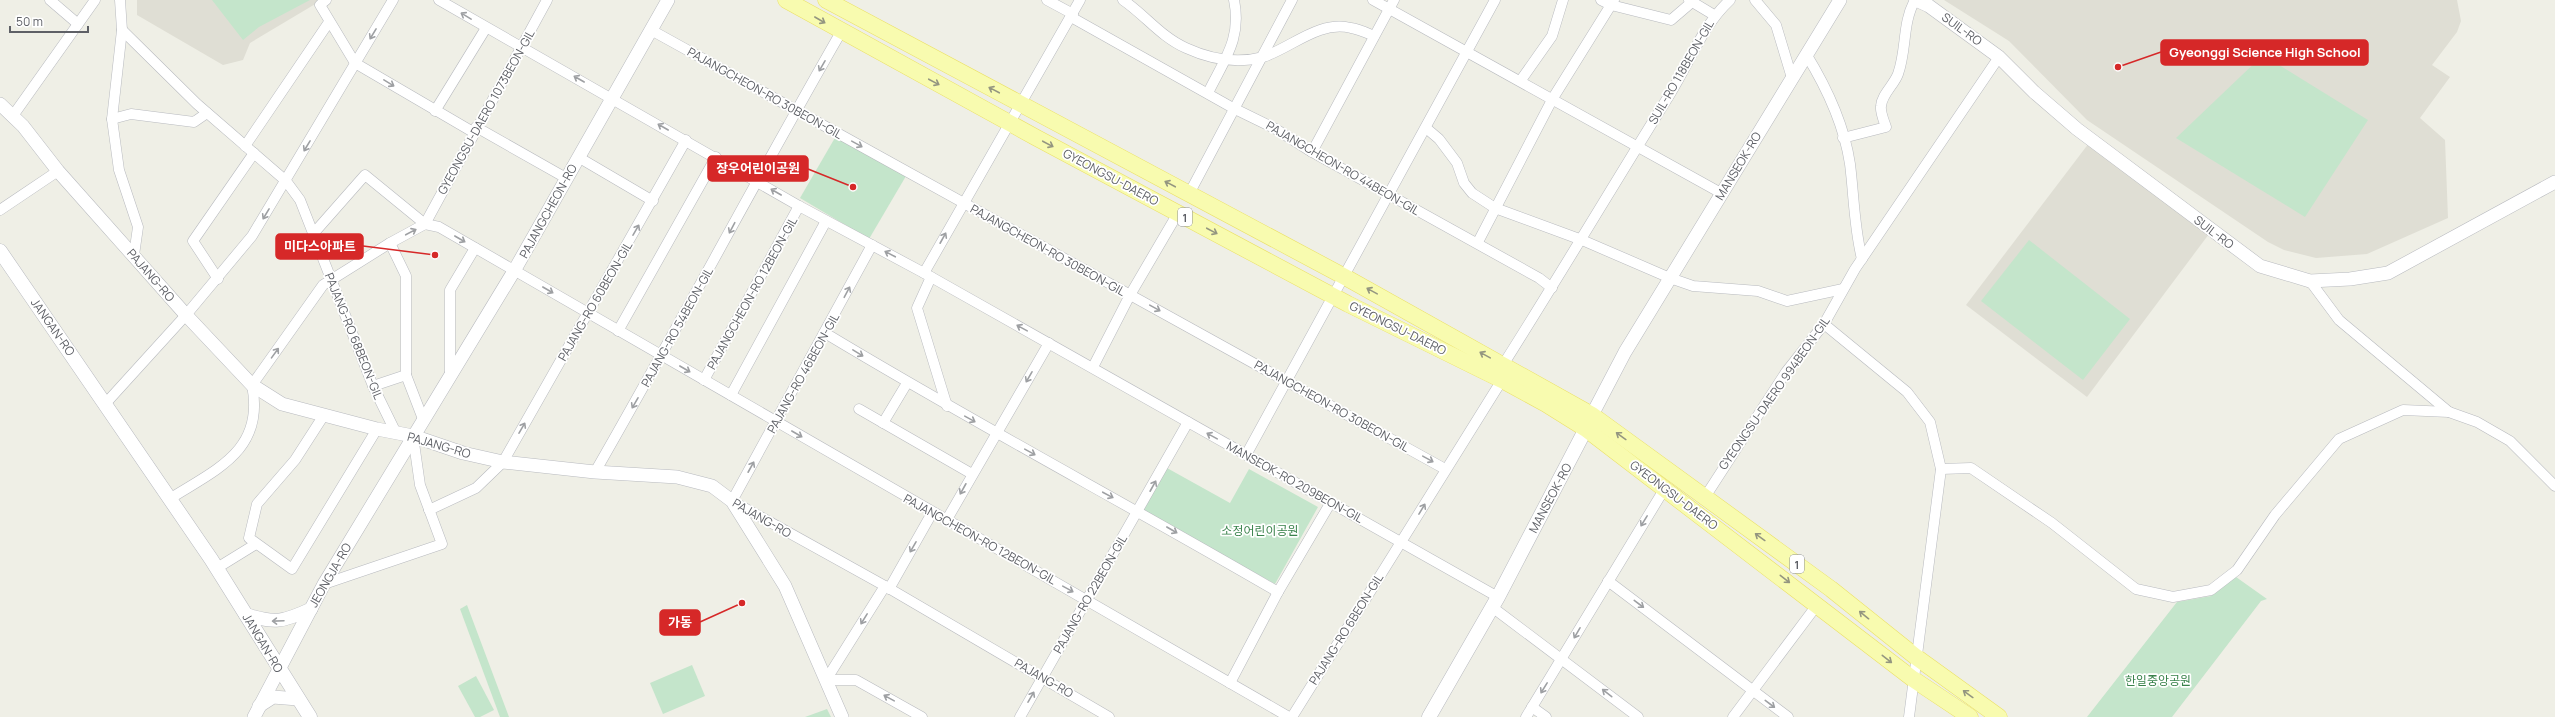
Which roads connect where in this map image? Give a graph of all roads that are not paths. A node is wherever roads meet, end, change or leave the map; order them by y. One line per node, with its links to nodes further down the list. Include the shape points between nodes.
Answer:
1 (50, 0): 31 (street)
2 (95, 0): 31 (street)
3 (120, 0): 33 (street)
4 (326, 0): 30 (street, via 320,5)
5 (393, 0): 43 (street, one-way to 43)
6 (439, 0): 26 (street, MANSEOK-RO 209BEON-GIL)
7 (548, 0): 37 (street, GYEONGSU-DAERO 1073BEON-GIL)
8 (668, 0): 34 (street, PAJANGCHEON-RO)
9 (786, 0): 35 (main road, GYEONGSU-DAERO / 1, one-way to 35)
10 (826, 0): 50 (main road, GYEONGSU-DAERO / 1, one-way to 10)
11 (1047, 0): 28 (street, PAJANGCHEON-RO 44BEON-GIL)
12 (1080, 0): 28 (street)
13 (1123, 0): 42 (street, via 1141,12 1163,35 1186,48)
14 (1234, 0): 42 (street, via 1238,18 1234,37)
15 (1292, 0): 40 (street)
16 (1373, 0): 27 (street)
17 (1495, 0): 38 (street)
18 (1563, 0): 45 (street, via 1552,36)
19 (1601, 0): 25 (street)
20 (1730, 0): 29 (street, SUIL-RO 118BEON-GIL)
21 (1755, 0): 44 (street, via 1776,25)
22 (1840, 0): 39 (street, MANSEOK-RO)
23 (1916, 0): 41 (street, SUIL-RO, via 1929,6); 60 (street, SUIL-RO, via 1908,13 1904,54 1897,76 1885,94 1881,107 1886,127)
24 (1690, 1): 25 (street, via 1670,20); 29 (street)
25 (1612, 3): 48 (street)
26 (454, 4): 32 (street, MANSEOK-RO 209BEON-GIL, one-way to 26)
27 (1392, 5): 36 (street); 38 (street)
28 (1072, 15): 46 (street, PAJANGCHEON-RO 44BEON-GIL); 50 (street)
29 (1714, 15): 63 (street, SUIL-RO 118BEON-GIL, via 1674,88)
30 (329, 22): 43 (street); 62 (street)
31 (78, 24): 55 (street)
32 (486, 28): 37 (street, MANSEOK-RO 209BEON-GIL); 53 (street)
33 (122, 30): 54 (street, PAJANG-RO 68BEON-GIL); 56 (street)
34 (651, 30): 47 (street, PAJANGCHEON-RO); 52 (street, PAJANGCHEON-RO 30BEON-GIL)
35 (841, 32): 52 (street, PAJANG-RO 54BEON-GIL, one-way to 52); 57 (main road, GYEONGSU-DAERO / 1, one-way to 57)
36 (1374, 36): 40 (street, via 1350,27 1332,28 1315,32); 64 (street)
37 (521, 46): 47 (street, MANSEOK-RO 209BEON-GIL, one-way to 37); 59 (street, GYEONGSU-DAERO 1073BEON-GIL)
38 (1468, 52): 45 (street); 58 (street)
39 (1806, 54): 44 (street, MANSEOK-RO); 60 (street, via 1833,104 1841,123)
40 (1263, 56): 42 (street, via 1238,61); 51 (street)
41 (1999, 57): 92 (street, GYEONGSU-DAERO 994BEON-GIL); 98 (street, SUIL-RO, via 2077,129 2260,266)
42 (1224, 60): 46 (street)
43 (355, 63): 53 (street, one-way to 53); 70 (street, one-way to 70)
44 (1792, 78): 73 (street, MANSEOK-RO)
45 (1521, 80): 48 (street)
46 (1208, 94): 51 (street, PAJANGCHEON-RO 44BEON-GIL)
47 (613, 98): 61 (street, MANSEOK-RO 209BEON-GIL, one-way to 47); 66 (street, PAJANGCHEON-RO)
48 (1553, 98): 63 (street); 79 (street)
49 (0, 104): 55 (street, PAJANG-RO)
50 (1021, 104): 57 (street); 74 (main road, GYEONGSU-DAERO / 1, one-way to 50)
51 (1233, 108): 64 (street, PAJANGCHEON-RO 44BEON-GIL, via 1274,128); 74 (street)
52 (796, 110): 71 (street, PAJANG-RO 54BEON-GIL); 77 (street, PAJANGCHEON-RO 30BEON-GIL, one-way to 77)
53 (435, 111): 59 (street)
54 (207, 113): 56 (street, via 194,122 131,114); 62 (street, PAJANG-RO 68BEON-GIL)
55 (12, 117): 68 (street, PAJANG-RO, via 23,126)
56 (112, 119): 91 (street, via 120,170 138,226)
57 (1010, 123): 77 (street); 81 (main road, GYEONGSU-DAERO / 1, one-way to 81)
58 (1426, 128): 75 (street); 79 (street, via 1457,163 1464,183 1472,193)
59 (475, 130): 69 (street); 83 (street, GYEONGSU-DAERO 1073BEON-GIL)
60 (1843, 138): 92 (street, via 1850,164 1856,231)
61 (686, 140): 67 (street, MANSEOK-RO 209BEON-GIL); 76 (street, PAJANG-RO 60BEON-GIL)
62 (245, 146): 65 (street, PAJANG-RO 68BEON-GIL)
63 (1637, 147): 73 (street); 85 (street, SUIL-RO 118BEON-GIL)
64 (1312, 152): 75 (street, PAJANGCHEON-RO 44BEON-GIL)
65 (254, 153): 70 (street, PAJANG-RO 68BEON-GIL); 96 (street, via 193,241)
66 (578, 157): 69 (street, PAJANGCHEON-RO); 76 (street)
67 (716, 157): 71 (street, MANSEOK-RO 209BEON-GIL); 106 (street)
68 (58, 171): 80 (street); 91 (street, PAJANG-RO)
69 (566, 178): 93 (street, PAJANGCHEON-RO)
70 (286, 181): 84 (street, PAJANG-RO 68BEON-GIL, via 300,200); 96 (street, one-way to 96, via 252,236)
71 (757, 181): 78 (street, MANSEOK-RO 209BEON-GIL, one-way to 71); 109 (street, PAJANG-RO 54BEON-GIL, one-way to 109)
72 (2555, 182): 98 (street, SUIL-RO, via 2388,273 2350,279)
73 (1721, 193): 95 (street, MANSEOK-RO)
74 (1189, 194): 99 (main road, GYEONGSU-DAERO / 1)
75 (1389, 195): 86 (street, PAJANGCHEON-RO 44BEON-GIL); 99 (street)
76 (653, 201): 103 (street, PAJANG-RO 60BEON-GIL, one-way to 76)
77 (963, 203): 94 (street, one-way to 77); 102 (street, PAJANGCHEON-RO 30BEON-GIL)
78 (799, 206): 82 (street, MANSEOK-RO 209BEON-GIL); 114 (street, PAJANGCHEON-RO 12BEON-GIL)
79 (1495, 208): 85 (street); 86 (street)
80 (0, 210)
81 (1178, 213): 99 (main road, GYEONGSU-DAERO / 1, one-way to 99); 102 (street)
82 (826, 221): 88 (street, MANSEOK-RO 209BEON-GIL); 120 (street)
83 (425, 224): 84 (street, via 365,175); 87 (street, one-way to 83); 89 (street, PAJANGCHEON-RO 12BEON-GIL, one-way to 89, via 439,227)
84 (313, 234): 97 (street, PAJANG-RO 68BEON-GIL)
85 (1582, 240): 95 (street); 100 (street, SUIL-RO 118BEON-GIL)
86 (1478, 242): 100 (street, PAJANGCHEON-RO 44BEON-GIL)
87 (390, 243): 97 (street); 111 (street, via 406,276)
88 (872, 245): 94 (street, MANSEOK-RO 209BEON-GIL, one-way to 88); 107 (street, PAJANG-RO 46BEON-GIL, one-way to 88)
89 (475, 248): 93 (street, PAJANGCHEON-RO 12BEON-GIL); 113 (street, via 450,290)
90 (0, 251): 121 (main road, JANGAN-RO)
91 (134, 255): 104 (street, PAJANG-RO)
92 (1862, 259): 101 (street, GYEONGSU-DAERO 994BEON-GIL)
93 (514, 271): 103 (street, PAJANGCHEON-RO 12BEON-GIL, one-way to 103); 113 (street, PAJANGCHEON-RO)
94 (928, 275): 108 (street, MANSEOK-RO 209BEON-GIL, one-way to 94); 122 (street, via 916,308)
95 (1670, 278): 101 (street, via 1693,286 1758,291 1787,301); 129 (street, MANSEOK-RO, via 1625,352)
96 (218, 279): 104 (street)
97 (330, 280): 117 (street, one-way to 97, via 323,285); 118 (street, PAJANG-RO 68BEON-GIL)
98 (2310, 281): 124 (street, via 2340,320)
99 (1341, 286): 112 (main road, GYEONGSU-DAERO / 1); 112 (main road, GYEONGSU-DAERO / 1, one-way to 99); 115 (street)
100 (1552, 288): 112 (street, SUIL-RO 118BEON-GIL)
101 (1843, 289): 105 (street, GYEONGSU-DAERO 994BEON-GIL)
102 (1130, 295): 110 (street); 115 (street, PAJANGCHEON-RO 30BEON-GIL, one-way to 115)
103 (588, 313): 106 (street, PAJANGCHEON-RO 12BEON-GIL); 137 (street, PAJANG-RO 60BEON-GIL, one-way to 103)
104 (186, 315): 117 (street, PAJANG-RO); 121 (street)
105 (1824, 324): 140 (street, via 1907,392 1930,422); 145 (street, GYEONGSU-DAERO 994BEON-GIL, via 1786,372)
106 (618, 331): 109 (street, PAJANGCHEON-RO 12BEON-GIL)
107 (825, 333): 116 (street, one-way to 116); 127 (street, PAJANG-RO 46BEON-GIL)
108 (1049, 343): 110 (street, MANSEOK-RO 209BEON-GIL); 133 (street, one-way to 133)
109 (662, 356): 114 (street, PAJANGCHEON-RO 12BEON-GIL, one-way to 114); 141 (street, PAJANG-RO 54BEON-GIL, one-way to 141)
110 (1093, 367): 128 (street, MANSEOK-RO 209BEON-GIL)
111 (406, 374): 118 (street); 126 (street)
112 (1506, 377): 119 (main road, GYEONGSU-DAERO / 1); 119 (main road, via 1541,391); 129 (main road, GYEONGSU-DAERO / 1); 139 (street, PAJANG-RO 6BEON-GIL)
113 (450, 380): 126 (street, PAJANGCHEON-RO)
114 (704, 380): 120 (street, PAJANGCHEON-RO 12BEON-GIL)
115 (1287, 382): 136 (street); 139 (street, PAJANGCHEON-RO 30BEON-GIL, one-way to 139)
116 (907, 383): 122 (street); 130 (street)
117 (252, 385): 125 (street, PAJANG-RO, via 282,404); 146 (street, via 256,402 244,446 230,460)
118 (373, 386): 132 (street, PAJANG-RO 68BEON-GIL)
119 (1544, 387): 129 (main road, GYEONGSU-DAERO / 1)
120 (731, 395): 127 (street, PAJANGCHEON-RO 12BEON-GIL)
121 (106, 403): 146 (main road, JANGAN-RO)
122 (947, 406): 133 (street, one-way to 133)
123 (859, 409): 130 (street)
124 (2449, 412): 140 (street, via 2403,410 2338,439 2275,515 2237,570 2211,590 2173,597 2136,589 2052,523 1971,468); 143 (street, via 2477,422 2510,441)
125 (324, 415): 131 (street, PAJANG-RO); 154 (street, via 295,460 257,504 249,538)
126 (423, 419): 134 (street, PAJANGCHEON-RO)
127 (777, 422): 147 (street, PAJANG-RO 46BEON-GIL, one-way to 127); 151 (street, PAJANGCHEON-RO 12BEON-GIL, one-way to 151)
128 (1188, 422): 136 (street, MANSEOK-RO 209BEON-GIL, one-way to 128); 150 (street, PAJANG-RO 22BEON-GIL, one-way to 128)
129 (1589, 422): 135 (main road, GYEONGSU-DAERO / 1, one-way to 129); 138 (main road, GYEONGSU-DAERO / 1); 161 (main road, MANSEOK-RO)
130 (883, 423): 142 (street)
131 (377, 430): 132 (street, PAJANG-RO); 154 (street, via 292,569)
132 (396, 433): 134 (street, PAJANG-RO)
133 (996, 433): 142 (street); 150 (street, one-way to 150)
134 (413, 436): 137 (street, PAJANG-RO, via 463,453); 149 (street, via 420,485); 157 (street, JEONGJA-RO)
135 (1644, 452): 138 (main road); 145 (main road, GYEONGSU-DAERO / 1)
136 (1246, 455): 148 (street, MANSEOK-RO 209BEON-GIL)
137 (503, 462): 141 (street, PAJANG-RO); 149 (street, PAJANG-RO 60BEON-GIL, via 476,488)
138 (1634, 465): 144 (main road, GYEONGSU-DAERO / 1)
139 (1445, 469): 153 (street, PAJANG-RO 6BEON-GIL, one-way to 139)
140 (1941, 470): 165 (street)
141 (595, 472): 147 (street, PAJANG-RO, via 678,476 712,486)
142 (972, 474): 152 (street, one-way to 152)
143 (2555, 486)
144 (1665, 488): 156 (street, one-way to 156); 162 (main road, GYEONGSU-DAERO / 1, one-way to 162)
145 (1704, 497): 165 (main road, GYEONGSU-DAERO / 1, one-way to 145, via 1831,589)
146 (171, 498): 155 (main road, JANGAN-RO)
147 (732, 501): 158 (street, PAJANG-RO); 170 (street, via 785,586)
148 (1331, 502): 153 (street, MANSEOK-RO 209BEON-GIL); 159 (street)
149 (429, 510): 157 (street, via 442,544)
150 (1138, 511): 159 (street, one-way to 159); 160 (street, PAJANG-RO 22BEON-GIL)
151 (932, 513): 152 (street, PAJANGCHEON-RO 12BEON-GIL); 158 (street, one-way to 158)
152 (946, 521): 160 (street, PAJANGCHEON-RO 12BEON-GIL, one-way to 160)
153 (1401, 542): 161 (street, MANSEOK-RO 209BEON-GIL); 181 (street, PAJANG-RO 6BEON-GIL)
154 (256, 544): 155 (street)
155 (218, 568): 164 (main road, JANGAN-RO)
156 (1608, 581): 166 (street, one-way to 166); 172 (street, one-way to 172)
157 (324, 584): 163 (street, JEONGJA-RO)
158 (887, 588): 168 (street, PAJANG-RO); 170 (street, one-way to 170)
159 (1278, 592): 171 (street)
160 (1087, 599): 168 (street, PAJANG-RO 22BEON-GIL); 171 (street, PAJANGCHEON-RO 12BEON-GIL)
161 (1495, 602): 166 (street, MANSEOK-RO 209BEON-GIL); 182 (main road, MANSEOK-RO)
162 (1817, 605): 169 (main road, GYEONGSU-DAERO / 1, one-way to 169); 172 (street)
163 (310, 609): 164 (street, one-way to 164, via 286,621 267,622); 167 (street, JEONGJA-RO)
164 (245, 614): 167 (main road, JANGAN-RO)
165 (1916, 657): 169 (street); 190 (main road, GYEONGSU-DAERO / 1, one-way to 165)
166 (1562, 658): 174 (street, one-way to 174); 185 (street, MANSEOK-RO 209BEON-GIL, one-way to 166)
167 (279, 669): 173 (main road, JANGAN-RO); 175 (street, JEONGJA-RO)
168 (1042, 677): 179 (street, PAJANG-RO 22BEON-GIL, one-way to 168); 180 (street, PAJANG-RO)
169 (1913, 679): 188 (street); 189 (main road, GYEONGSU-DAERO / 1)
170 (826, 680): 177 (street); 178 (street, one-way to 170, via 856,680)
171 (1230, 683): 181 (street, PAJANGCHEON-RO 12BEON-GIL)
172 (1753, 691): 186 (street); 187 (street, one-way to 187)
173 (298, 699): 175 (street, via 273,697); 176 (main road, JANGAN-RO)
174 (1532, 707): 183 (street); 184 (street)
175 (257, 712)
176 (310, 717)
177 (842, 717)
178 (922, 717)
179 (1020, 717)
180 (1109, 717)
181 (1291, 717)
182 (1429, 717)
183 (1526, 717)
184 (1546, 717)
185 (1638, 717)
186 (1733, 717)
187 (1788, 717)
188 (1909, 717)
189 (1970, 717)
190 (1999, 717)

